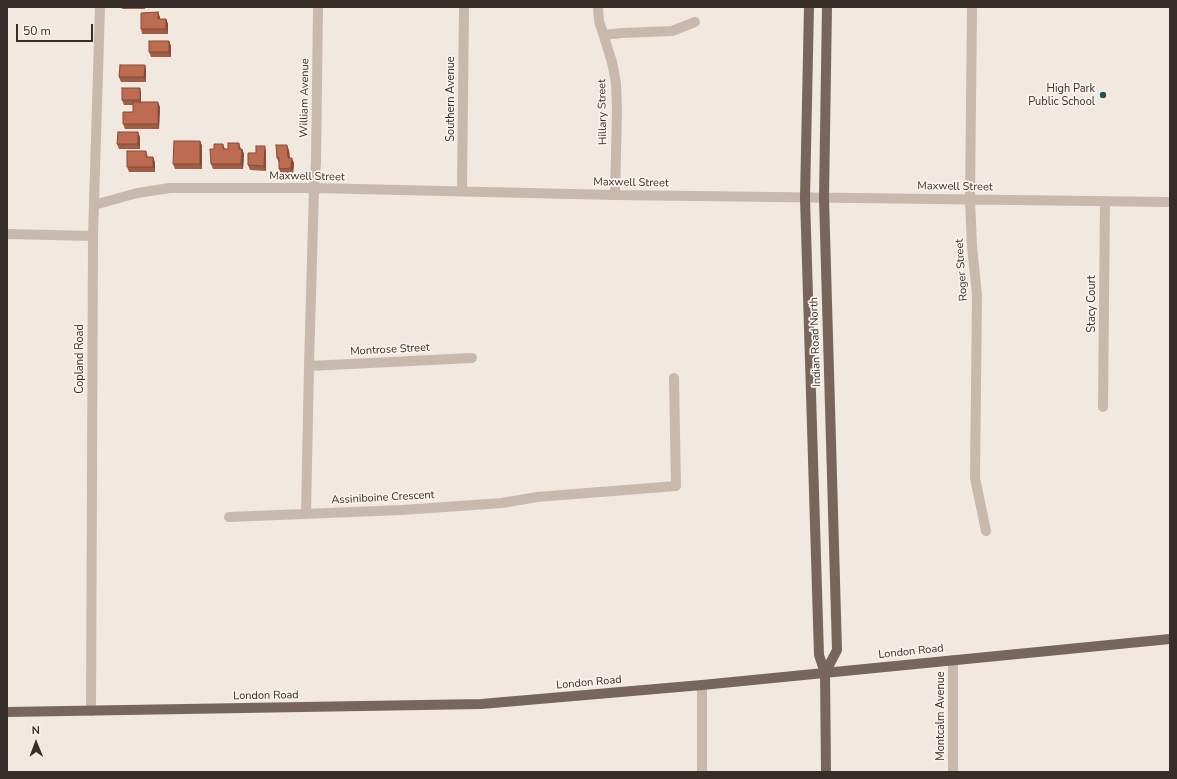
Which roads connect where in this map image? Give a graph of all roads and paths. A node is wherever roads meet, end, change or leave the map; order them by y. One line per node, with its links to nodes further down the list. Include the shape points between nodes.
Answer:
1 (100, 7): 18 (street, Copland Road)
2 (318, 7): 10 (street, William Avenue)
3 (464, 7): 11 (street, Southern Avenue)
4 (598, 7): 9 (street, Hillary Street)
5 (809, 7): 13 (main road, Indian Road North)
6 (827, 7): 14 (main road, Indian Road North)
7 (972, 7): 15 (street, Roger Street)
8 (695, 22): 9 (street, via 672,31)
9 (604, 35): 12 (street, Hillary Street, via 616,83)
10 (314, 188): 11 (street, Maxwell Street); 18 (street, Maxwell Street, via 170,188 137,193); 22 (street)
11 (462, 192): 12 (street, Maxwell Street)
12 (615, 195): 13 (street, Maxwell Street)
13 (805, 198): 14 (street, Maxwell Street); 30 (main road, Indian Road North, via 819,655)
14 (824, 198): 15 (street, Maxwell Street); 30 (main road, Indian Road North, via 837,650)
15 (970, 200): 16 (street, Maxwell Street); 27 (street, Roger Street, via 977,295 975,478)
16 (1104, 201): 17 (street, Maxwell Street); 24 (street, Stacy Court)
17 (1170, 202)
18 (94, 205): 20 (street, Copland Road)
19 (7, 234): 20 (street)
20 (93, 236): 32 (street, Copland Road)
21 (472, 358): 22 (street, Montrose Street)
22 (309, 366): 25 (street)
23 (674, 378): 25 (street, Assiniboine Crescent, via 676,486 537,497 502,503)
24 (1103, 407)
25 (306, 514): 26 (street)
26 (229, 517)
27 (986, 530)
28 (1170, 639): 29 (main road, London Road)
29 (953, 660): 30 (main road, London Road); 36 (street, Montcalm Avenue)
30 (825, 673): 31 (main road, London Road); 35 (main road, Indian Road North)
31 (702, 685): 32 (main road, London Road, via 482,704); 34 (street)
32 (91, 711): 33 (main road, London Road)
33 (7, 712)
34 (702, 772)
35 (826, 772)
36 (953, 772)

